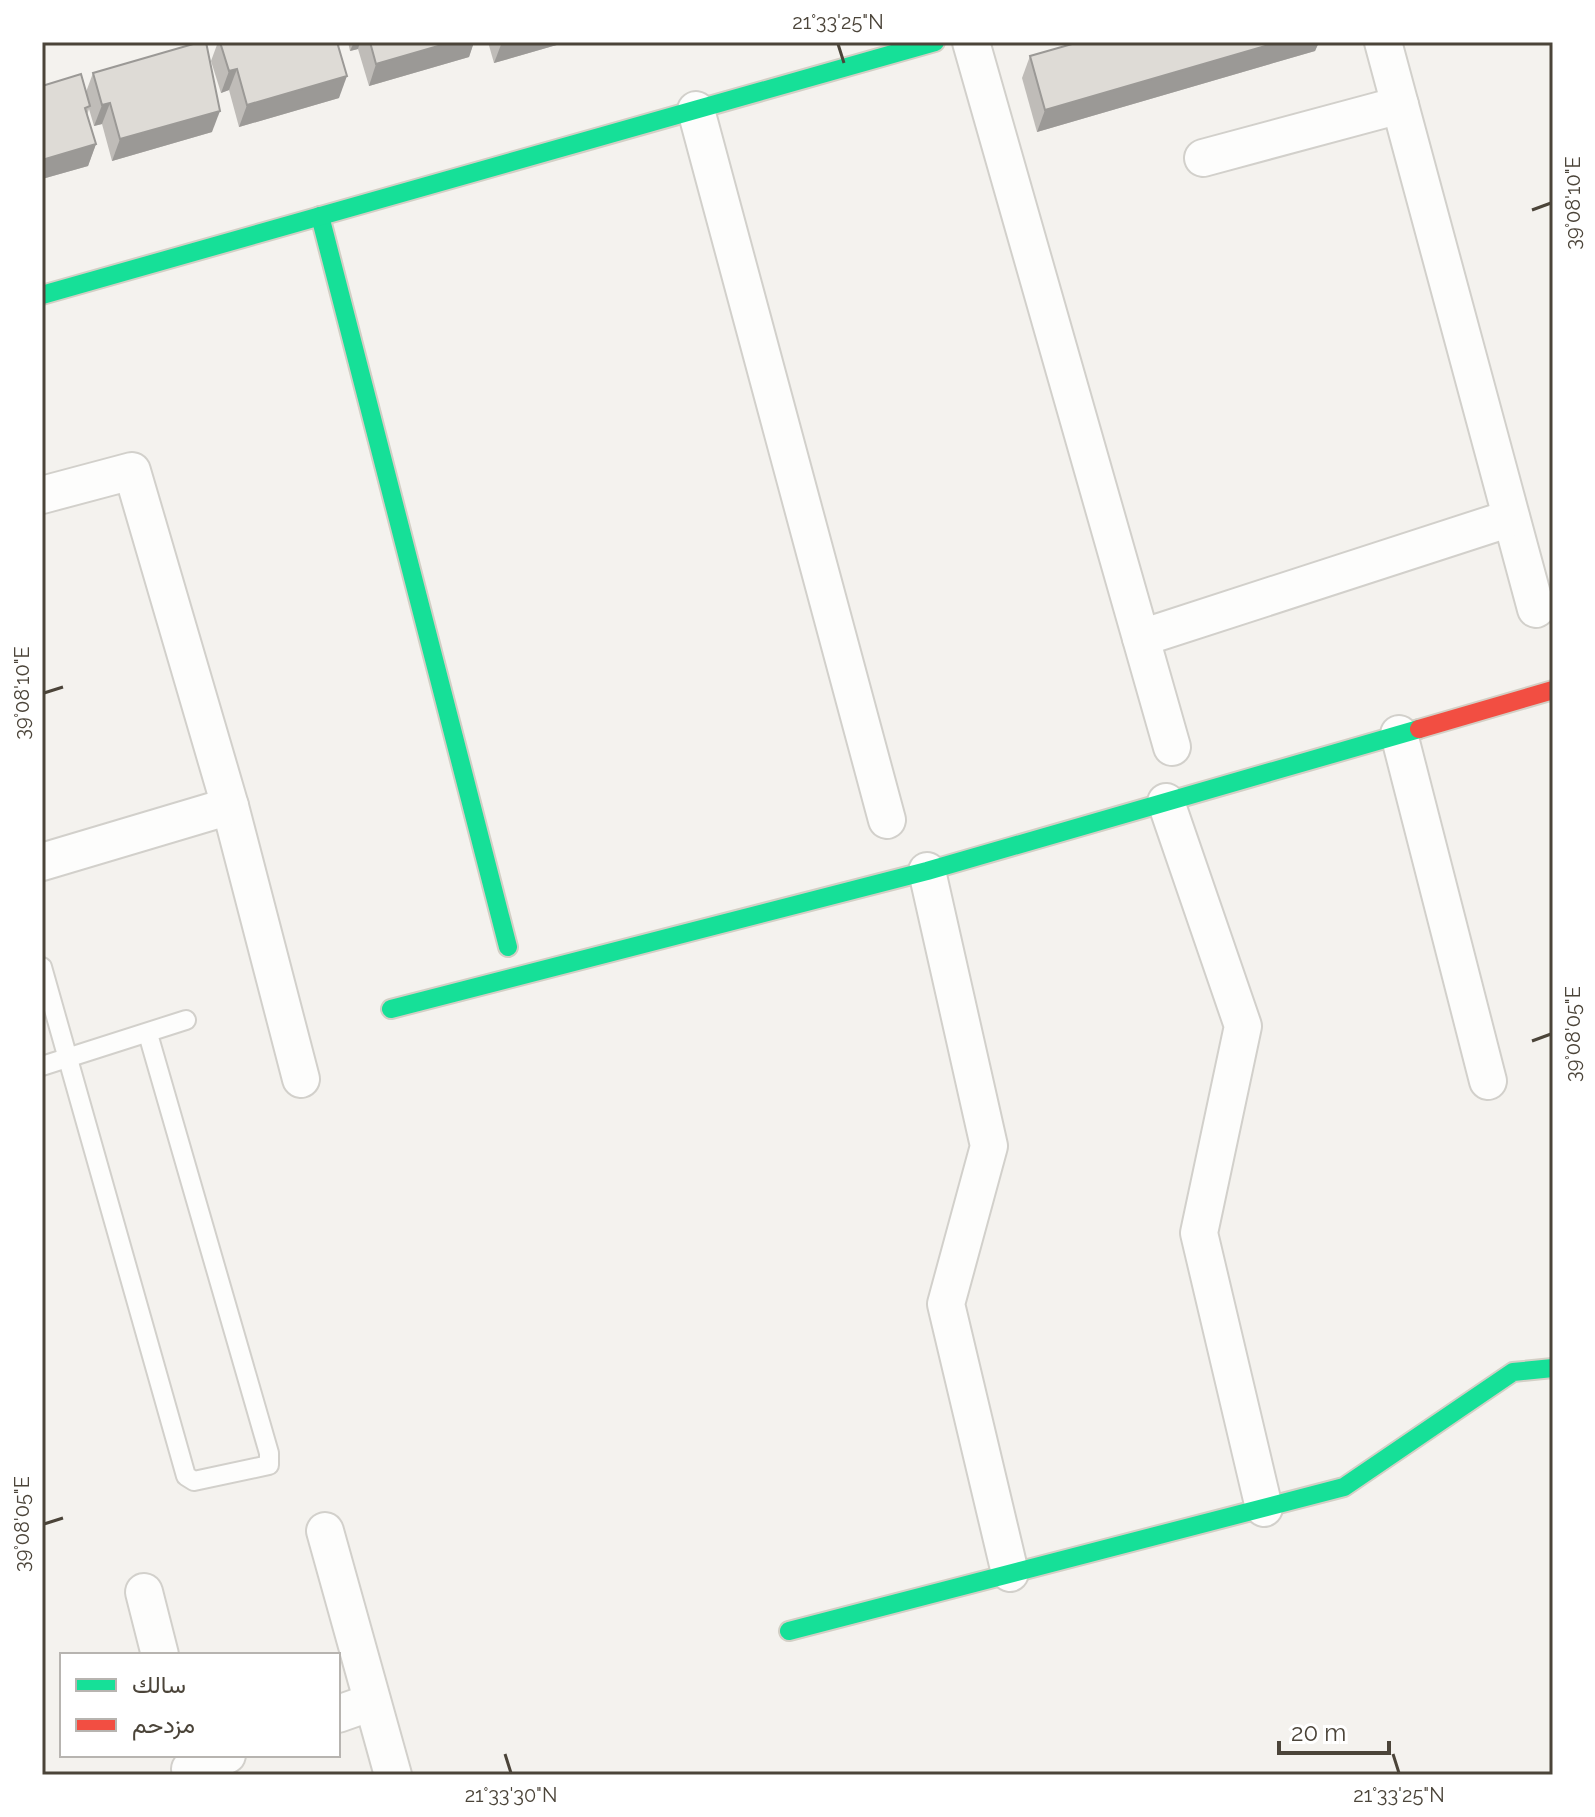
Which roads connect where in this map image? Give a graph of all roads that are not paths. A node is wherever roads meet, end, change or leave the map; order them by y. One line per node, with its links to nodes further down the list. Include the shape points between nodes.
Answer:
1 (935, 42): 5 (street)
2 (971, 42): 12 (street)
3 (1383, 42): 4 (street)
4 (1400, 105): 6 (street); 10 (street)
5 (696, 110): 7 (street); 18 (street)
6 (1203, 158)
7 (320, 216): 8 (street); 21 (street)
8 (42, 295)
9 (42, 495): 17 (street, via 132,471)
10 (1511, 518): 11 (street); 12 (street)
11 (1536, 609)
12 (1141, 638): 15 (street)
13 (1553, 690): 14 (street)
14 (1399, 734): 16 (street); 30 (street)
15 (1172, 747)
16 (1166, 802): 20 (street); 32 (street, via 1243,1026 1199,1233)
17 (230, 806): 19 (street); 29 (street)
18 (887, 820)
19 (42, 862)
20 (927, 871): 24 (street); 34 (street, via 989,1146 946,1304)
21 (508, 947)
22 (42, 967): 23 (lane)
23 (45, 991): 27 (lane)
24 (391, 1009)
25 (186, 1020): 26 (lane)
26 (148, 1034): 27 (lane); 27 (lane, via 269,1453 269,1465 258,1469 194,1481 186,1476)
27 (68, 1059): 28 (lane)
28 (42, 1066)
29 (301, 1079)
30 (1488, 1081)
31 (1553, 1368): 32 (street, via 1513,1372 1344,1487)
32 (1264, 1508): 34 (street)
33 (325, 1531): 38 (street)
34 (1010, 1573): 36 (street)
35 (144, 1592): 37 (street)
36 (789, 1631)
37 (159, 1653)
38 (372, 1702): 39 (street); 42 (street)
39 (340, 1713)
40 (220, 1757): 41 (street)
41 (189, 1766)
42 (393, 1775)

